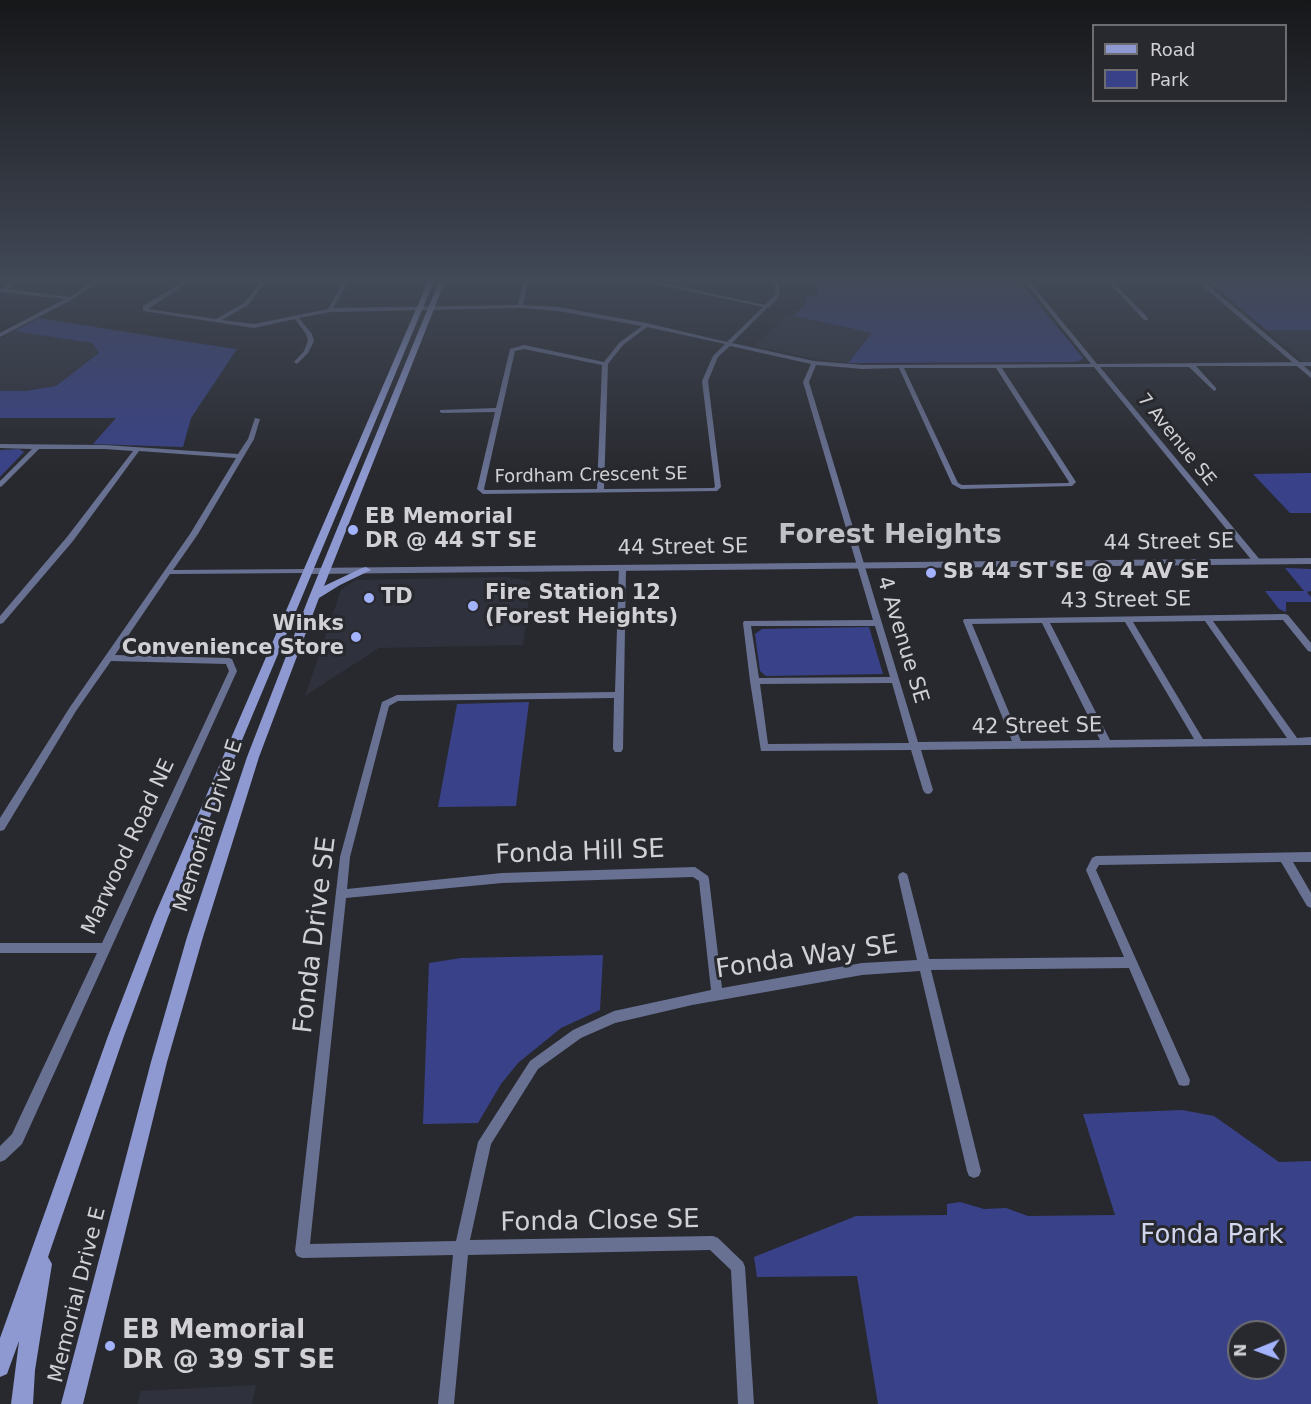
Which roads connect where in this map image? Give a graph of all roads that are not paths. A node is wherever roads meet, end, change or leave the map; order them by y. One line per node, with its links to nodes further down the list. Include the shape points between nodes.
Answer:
1 (729, 344): 28 (street, Fordham Crescent SE, via 716,356 705,381 718,487)
2 (309, 345): 9 (street)
3 (404, 345): 35 (main road, Memorial Drive E)
4 (417, 345): 33 (main road, Memorial Drive E)
5 (621, 345): 11 (street)
6 (731, 345): 10 (street)
7 (1078, 345): 16 (street, 7 Avenue SE)
8 (1274, 345): 14 (street)
9 (297, 362)
10 (814, 363): 17 (street); 31 (street, 4 Avenue SE, via 806,382)
11 (605, 364): 20 (street, Fordham Crescent SE, via 515,347); 28 (street)
12 (1311, 364): 14 (street)
13 (1191, 365): 14 (street); 16 (street); 19 (street)
14 (1298, 365): 18 (street)
15 (998, 366): 16 (street); 17 (street); 17 (street, via 1073,482 1070,485 955,484)
16 (1096, 366): 29 (street, 7 Avenue SE)
17 (901, 367)
18 (1311, 376)
19 (1214, 389)
20 (498, 410): 21 (street); 28 (street, Fordham Crescent SE, via 480,489 483,492)
21 (442, 411)
22 (257, 419): 26 (street)
23 (0, 446): 24 (street)
24 (38, 447): 25 (street); 27 (street)
25 (137, 450): 26 (street); 41 (street)
26 (240, 456): 36 (street)
27 (0, 485)
28 (600, 491)
29 (1257, 561): 30 (street, 44 Street SE); 31 (street, 44 Street SE)
30 (1311, 561)
31 (861, 566): 32 (street, 44 Street SE); 42 (street, 4 Avenue SE)
32 (622, 568): 34 (street, 44 Street SE); 47 (street)
33 (326, 570): 34 (street, 44 Street SE); 35 (street, 44 Street SE); 37 (main road, Memorial Drive E)
34 (366, 570): 37 (main road)
35 (307, 571): 36 (street); 70 (main road, Memorial Drive E, via 157,928)
36 (168, 572): 44 (street)
37 (314, 597): 74 (main road, Memorial Drive E, via 253,757 195,937)
38 (1207, 618): 39 (street, 43 Street SE); 43 (street, 43 Street SE, via 1285,617); 48 (street)
39 (1127, 619): 40 (street, 43 Street SE); 50 (street)
40 (1045, 620): 51 (street); 52 (street, 43 Street SE, via 967,621)
41 (0, 621)
42 (878, 623): 45 (street, 4 Avenue SE); 46 (street, via 747,623)
43 (1311, 649)
44 (109, 658): 56 (street); 63 (street, Marwood Road NE, via 229,661 233,671)
45 (895, 680): 46 (street); 53 (street, 4 Avenue SE)
46 (754, 681): 53 (street, 42 Street SE, via 764,748)
47 (619, 695): 54 (street); 60 (street, Fonda Drive SE, via 397,698 385,704 345,857)
48 (1294, 741): 49 (street, 42 Street SE); 50 (street, 42 Street SE)
49 (1311, 741)
50 (1201, 742): 51 (street, 42 Street SE)
51 (1107, 744): 52 (street, 42 Street SE)
52 (1018, 745): 53 (street, 42 Street SE)
53 (915, 747): 55 (street, 4 Avenue SE)
54 (618, 749)
55 (928, 790)
56 (0, 827)
57 (1284, 857): 58 (street); 61 (street); 64 (street, via 1096,861 1091,870)
58 (1311, 857)
59 (903, 877): 65 (street)
60 (341, 894): 66 (street, Fonda Hill SE, via 502,878 694,872 704,879); 71 (street, Fonda Drive SE, via 302,1251)
61 (1311, 903)
62 (0, 948): 63 (street)
63 (104, 948): 68 (street, Marwood Road NE, via 17,1139)
64 (1132, 962): 65 (street, Fonda Way SE); 67 (street)
65 (926, 965): 66 (street, Fonda Way SE, via 862,969); 69 (street)
66 (717, 993): 71 (street, Fonda Way SE, via 614,1017 577,1034 534,1065 485,1142)
67 (1184, 1080)
68 (0, 1155)
69 (974, 1171)
70 (46, 1233): 72 (main road, Memorial Drive E); 73 (main road)
71 (461, 1249): 75 (street, Fonda Way SE); 76 (street, Fonda Close SE, via 712,1243 738,1267)
72 (0, 1367)
73 (22, 1404)
74 (72, 1404)
75 (446, 1404)
76 (746, 1404)

